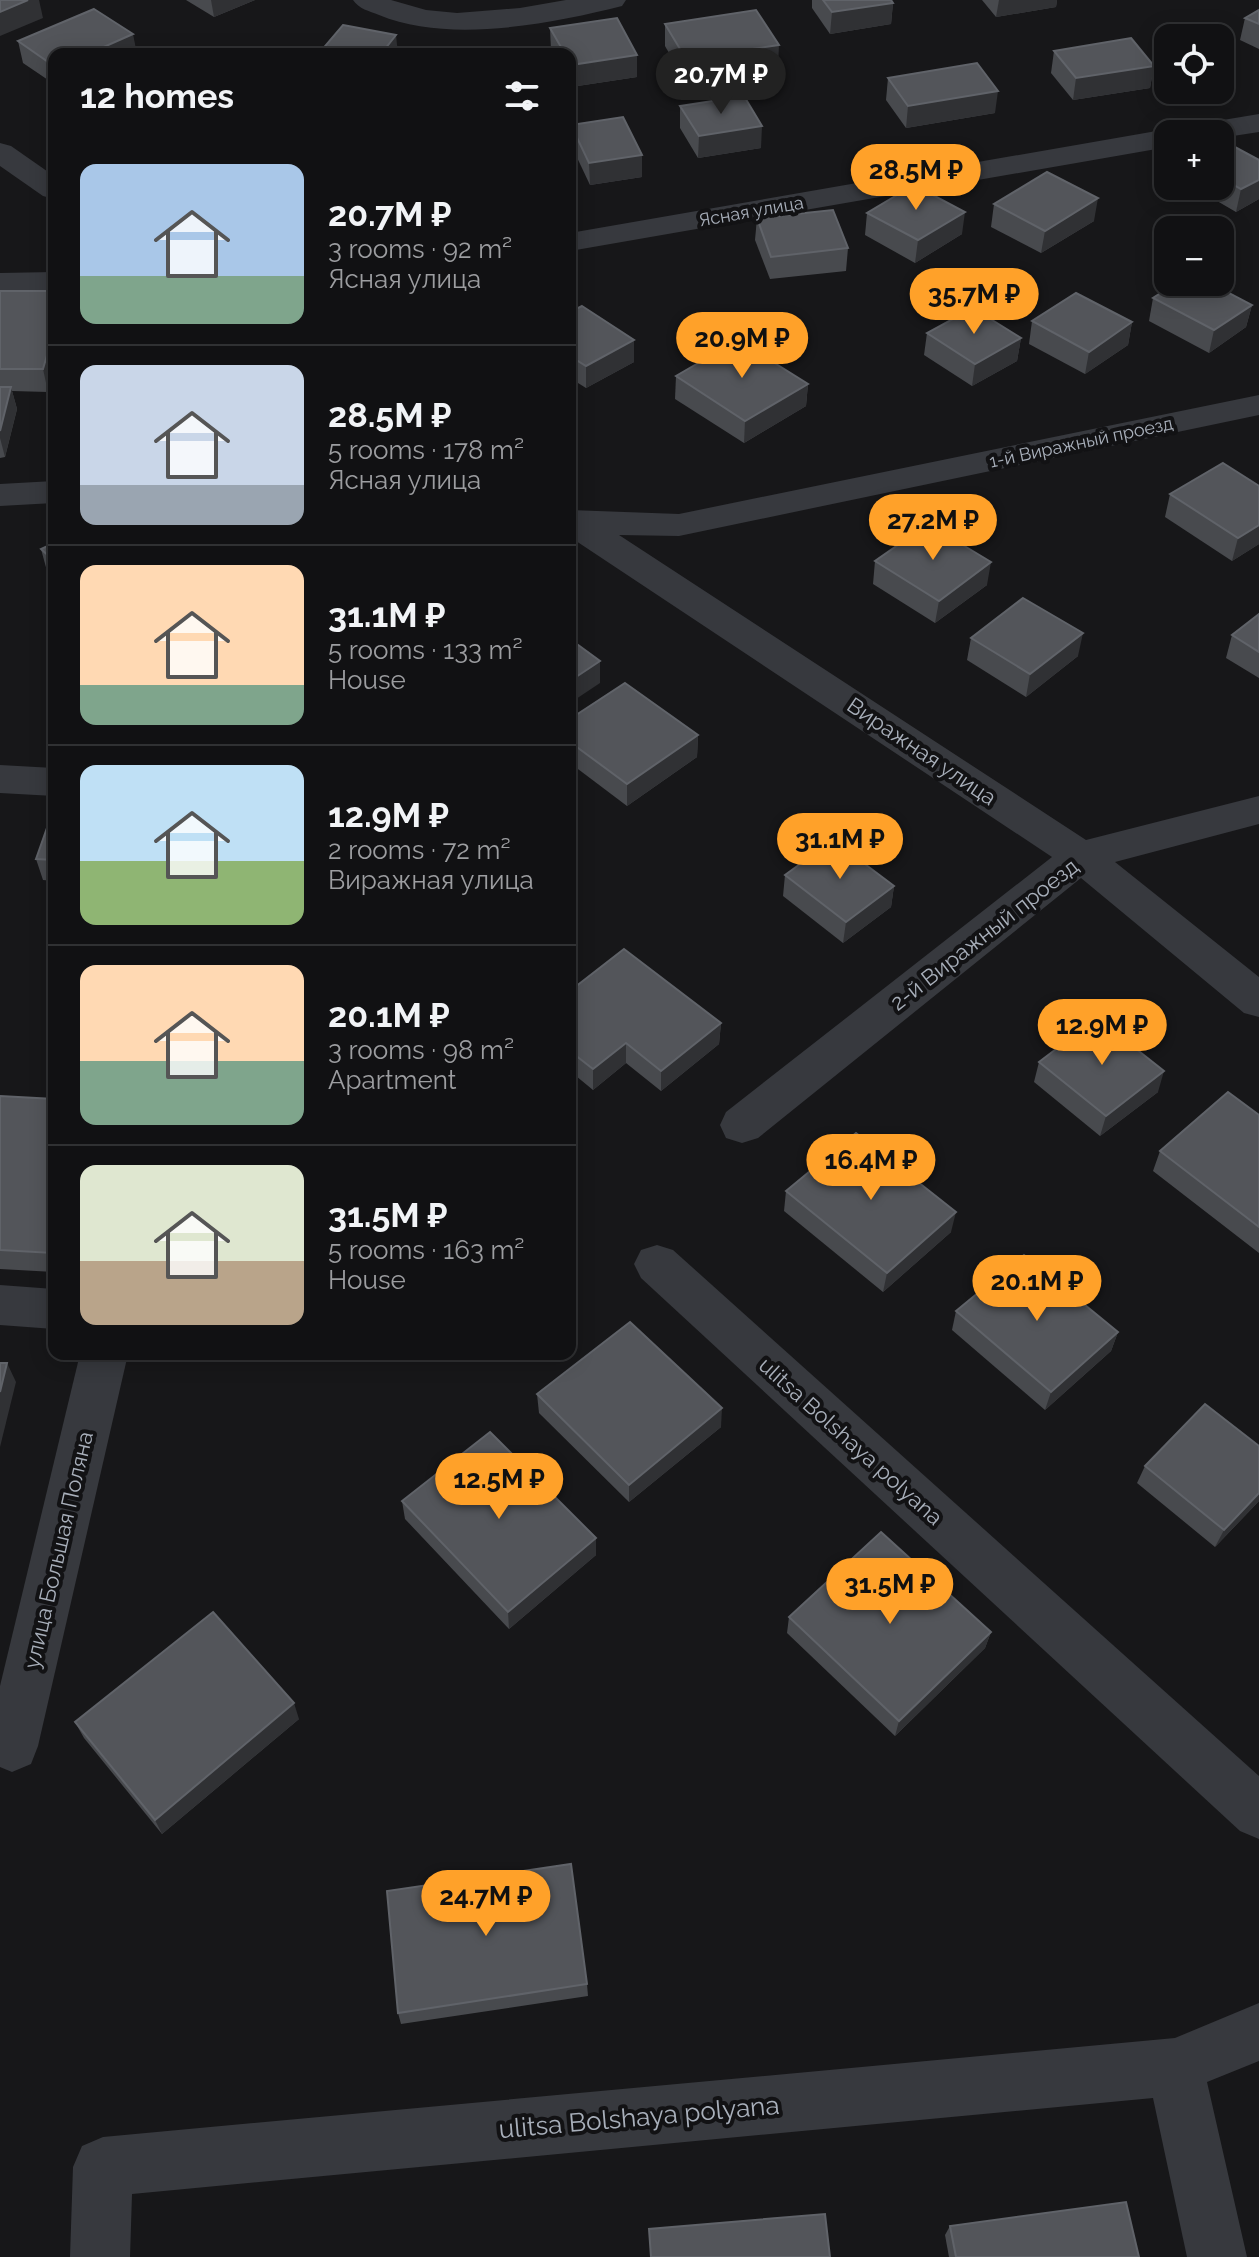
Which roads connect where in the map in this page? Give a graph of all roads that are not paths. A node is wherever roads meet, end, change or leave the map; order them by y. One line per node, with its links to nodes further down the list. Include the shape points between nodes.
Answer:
1 (367, 0): 2 (street, via 389,12 425,19 479,21)
2 (612, 0)
3 (1259, 123): 4 (street)
4 (1234, 127)
5 (1154, 140): 8 (street, Ясная улица)
6 (0, 152): 7 (street)
7 (48, 186)
8 (576, 241)
9 (48, 282): 10 (street)
10 (0, 283)
11 (1259, 405): 14 (street, 1-й Виражный проезд, via 679,525)
12 (48, 492): 13 (street)
13 (0, 495)
14 (576, 522)
15 (576, 525): 19 (street, Виражная улица)
16 (0, 779): 17 (street)
17 (48, 782)
18 (1259, 810): 19 (street, 2-й Виражный проезд)
19 (1081, 856): 20 (street, Виражная улица); 21 (street, 2-й Виражный проезд)
20 (1259, 1001)
21 (742, 1125)
22 (657, 1264): 27 (street, ulitsa Bolshaya polyana)
23 (0, 1305): 24 (street)
24 (48, 1309)
25 (103, 1360): 26 (street, улица Большая Поляна)
26 (12, 1746)
27 (1259, 1812)
28 (1259, 2032): 29 (street, ulitsa Bolshaya polyana)
29 (1175, 2067): 30 (street, ulitsa Bolshaya polyana, via 103,2167); 31 (street)
30 (100, 2257)
31 (1217, 2257)

